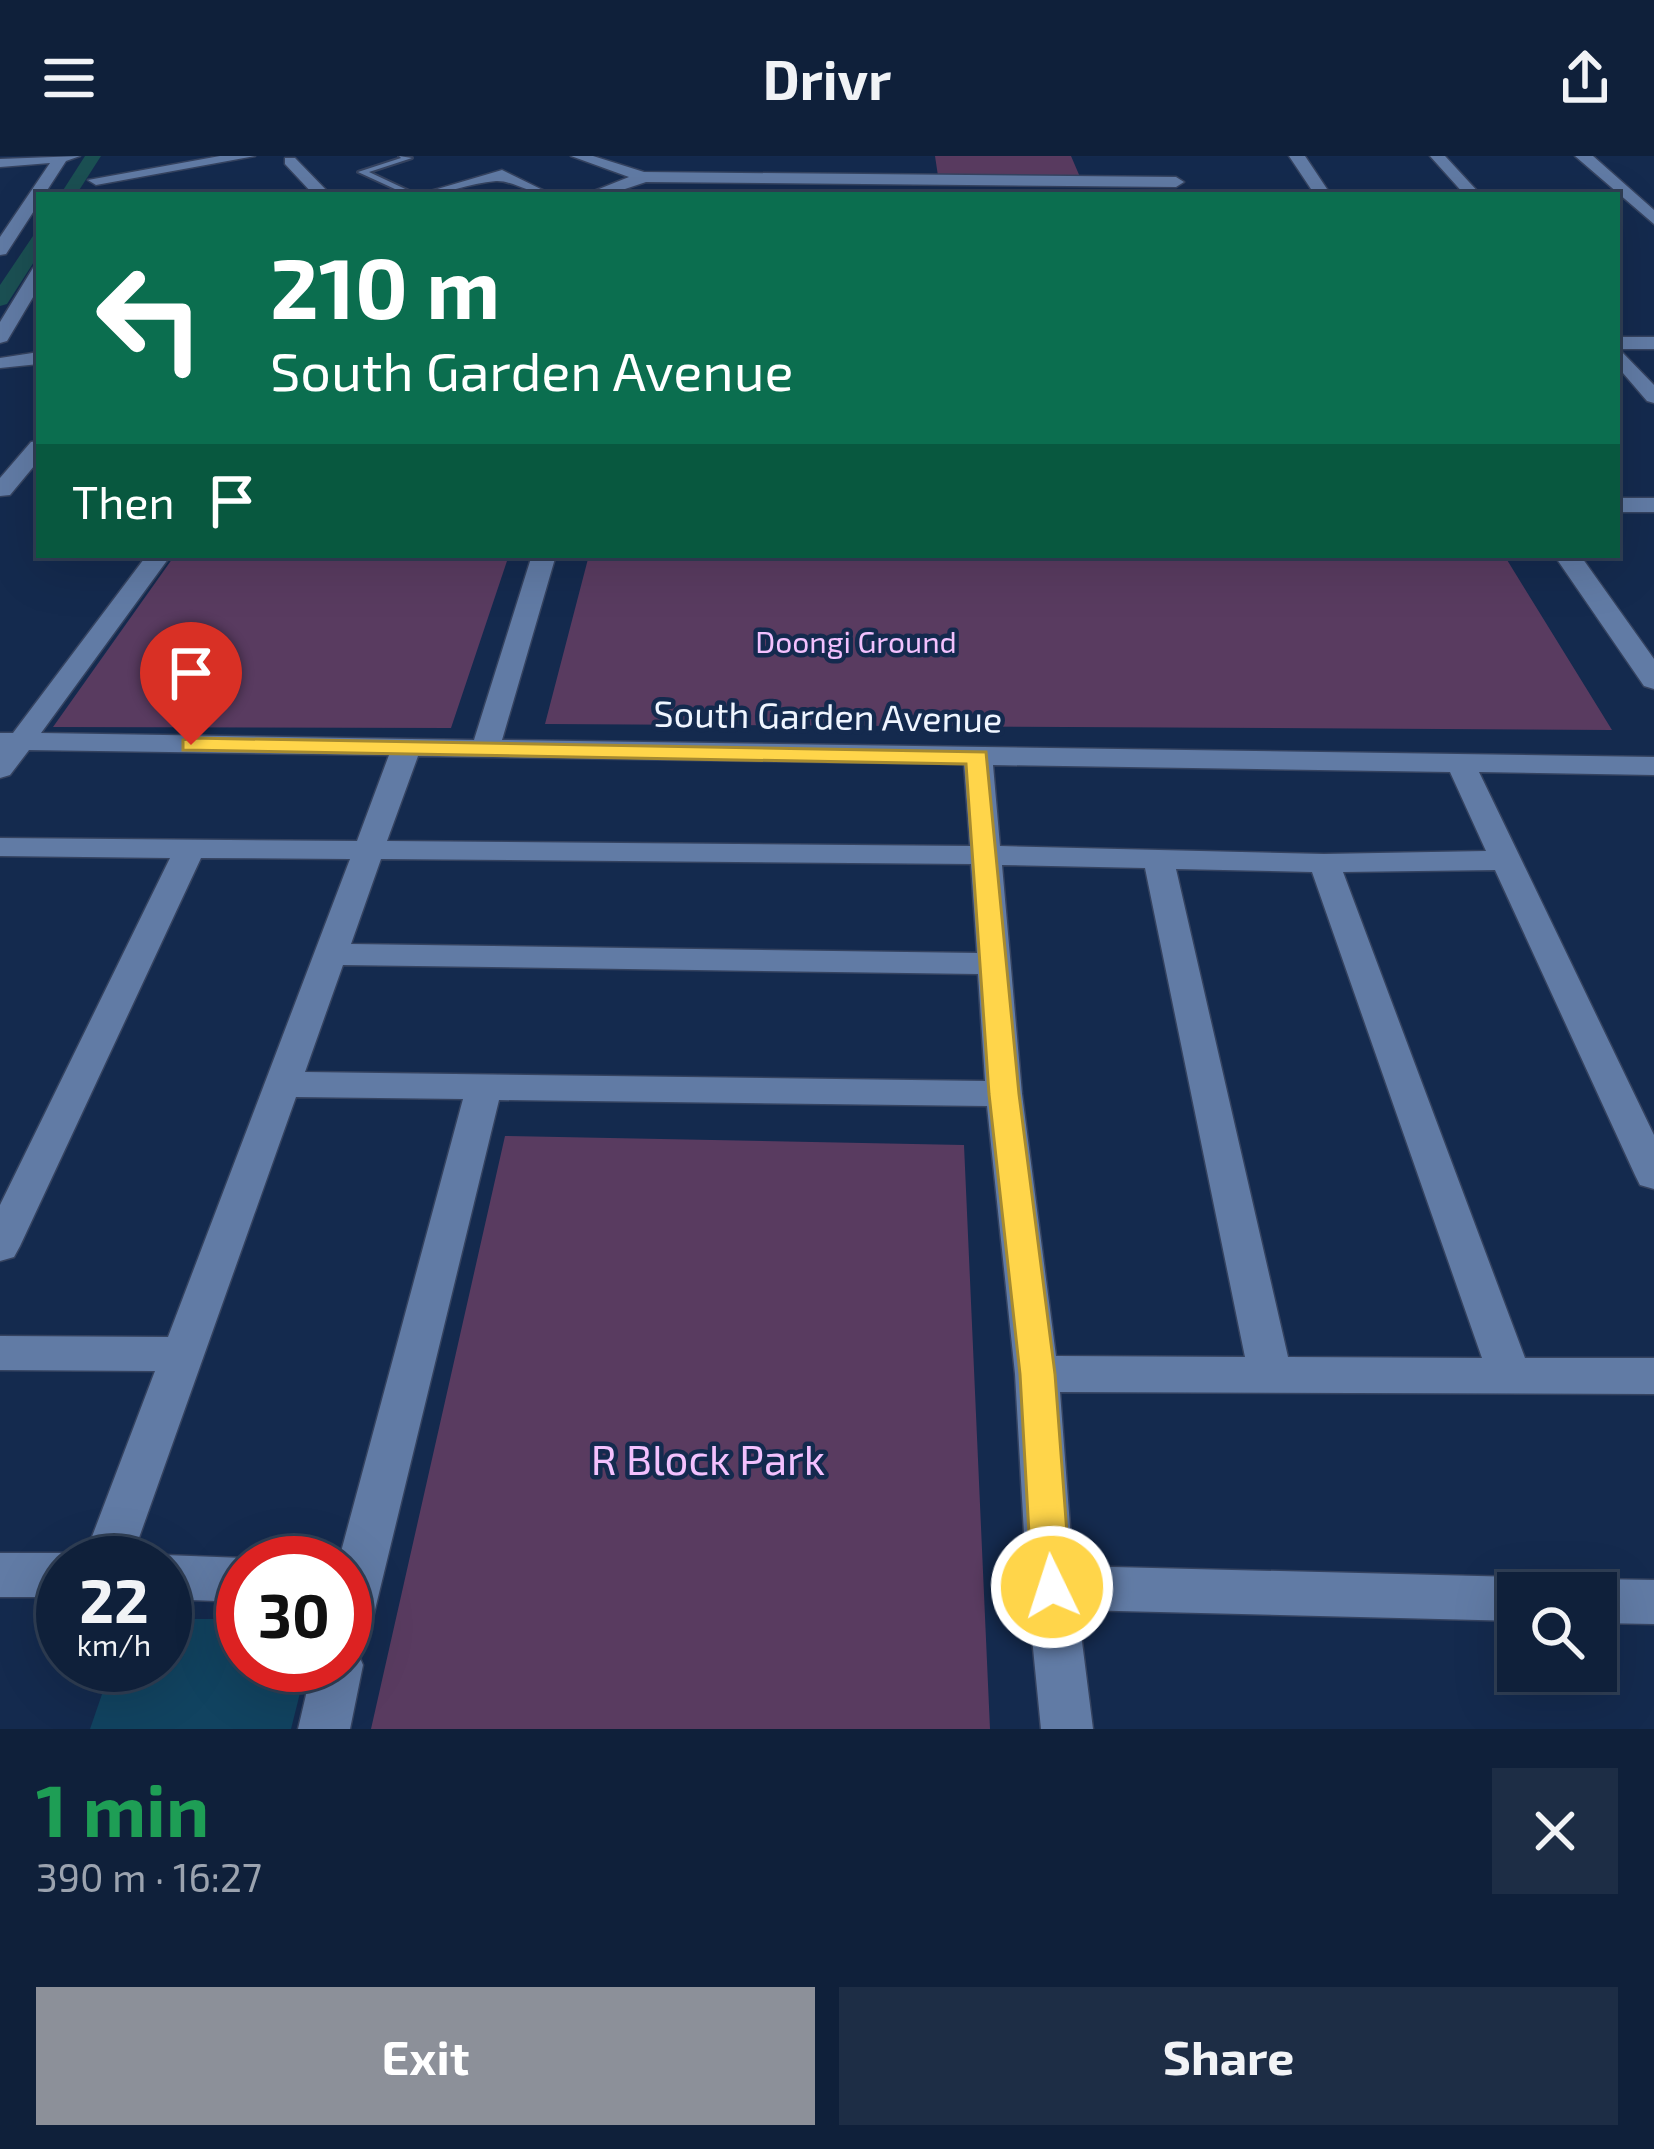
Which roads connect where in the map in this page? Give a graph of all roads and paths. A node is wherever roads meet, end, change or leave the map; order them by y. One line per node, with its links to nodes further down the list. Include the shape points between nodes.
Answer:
1 (74, 156): 10 (street)
2 (111, 156): 15 (street)
3 (248, 156): 15 (street)
4 (403, 156): 20 (lane, via 362,172)
5 (578, 156): 14 (street)
6 (709, 156): 14 (street)
7 (1297, 156): 24 (street)
8 (1437, 156): 25 (street)
9 (1583, 156): 26 (street)
10 (62, 157): 13 (street); 27 (street)
11 (309, 158): 19 (street, via 289,162)
12 (923, 158): 17 (street)
13 (0, 163)
14 (643, 177): 17 (street); 23 (street)
15 (96, 180): 18 (street)
16 (1176, 182): 17 (street, via 1084,175)
17 (927, 188)
18 (88, 192)
19 (320, 192)
20 (406, 192)
21 (436, 192): 22 (street, via 499,175)
22 (538, 192)
23 (600, 192)
24 (1321, 192)
25 (1470, 192)
26 (1654, 219)
27 (8, 227): 28 (street)
28 (0, 250)
29 (36, 277): 30 (street)
30 (0, 337)
31 (1620, 343): 32 (street)
32 (1654, 343)
33 (1620, 357): 36 (street)
34 (36, 359): 35 (street)
35 (2, 371)
36 (1654, 397)
37 (36, 450): 38 (street)
38 (1, 490): 39 (street)
39 (36, 490)
40 (1620, 505): 41 (street)
41 (1654, 505)
42 (157, 558): 46 (street)
43 (543, 558): 48 (street)
44 (1569, 558): 45 (street)
45 (1654, 680)
46 (10, 741): 47 (street, South Garden Avenue); 52 (street)
47 (406, 749): 48 (street, South Garden Avenue); 55 (street)
48 (485, 750): 49 (street, South Garden Avenue)
49 (978, 757): 50 (street, South Garden Avenue); 56 (street)
50 (1460, 762): 51 (street, South Garden Avenue); 57 (street)
51 (1654, 766)
52 (0, 769)
53 (0, 847): 54 (street)
54 (190, 849): 55 (street); 66 (street)
55 (364, 851): 56 (street); 60 (street)
56 (987, 855): 58 (street); 61 (street)
57 (1507, 860): 59 (street); 65 (street)
58 (1159, 861): 59 (street); 70 (street)
59 (1324, 863): 71 (street)
60 (327, 955): 61 (street); 62 (street)
61 (993, 964): 64 (street)
62 (282, 1084): 63 (street); 68 (street)
63 (484, 1088): 64 (street); 74 (street)
64 (1004, 1094): 69 (street)
65 (1654, 1175)
66 (0, 1246)
67 (0, 1353): 68 (street)
68 (183, 1354): 73 (street)
69 (1037, 1374): 70 (street); 77 (street)
70 (1270, 1374): 71 (street)
71 (1509, 1374): 72 (street)
72 (1654, 1376)
73 (116, 1536)
74 (365, 1536)
75 (0, 1575): 76 (street)
76 (36, 1575)
77 (1052, 1587): 78 (street); 83 (street)
78 (1497, 1598)
79 (1617, 1601): 80 (street)
80 (1654, 1602)
81 (332, 1692): 82 (street)
82 (324, 1729)
83 (1067, 1729)

